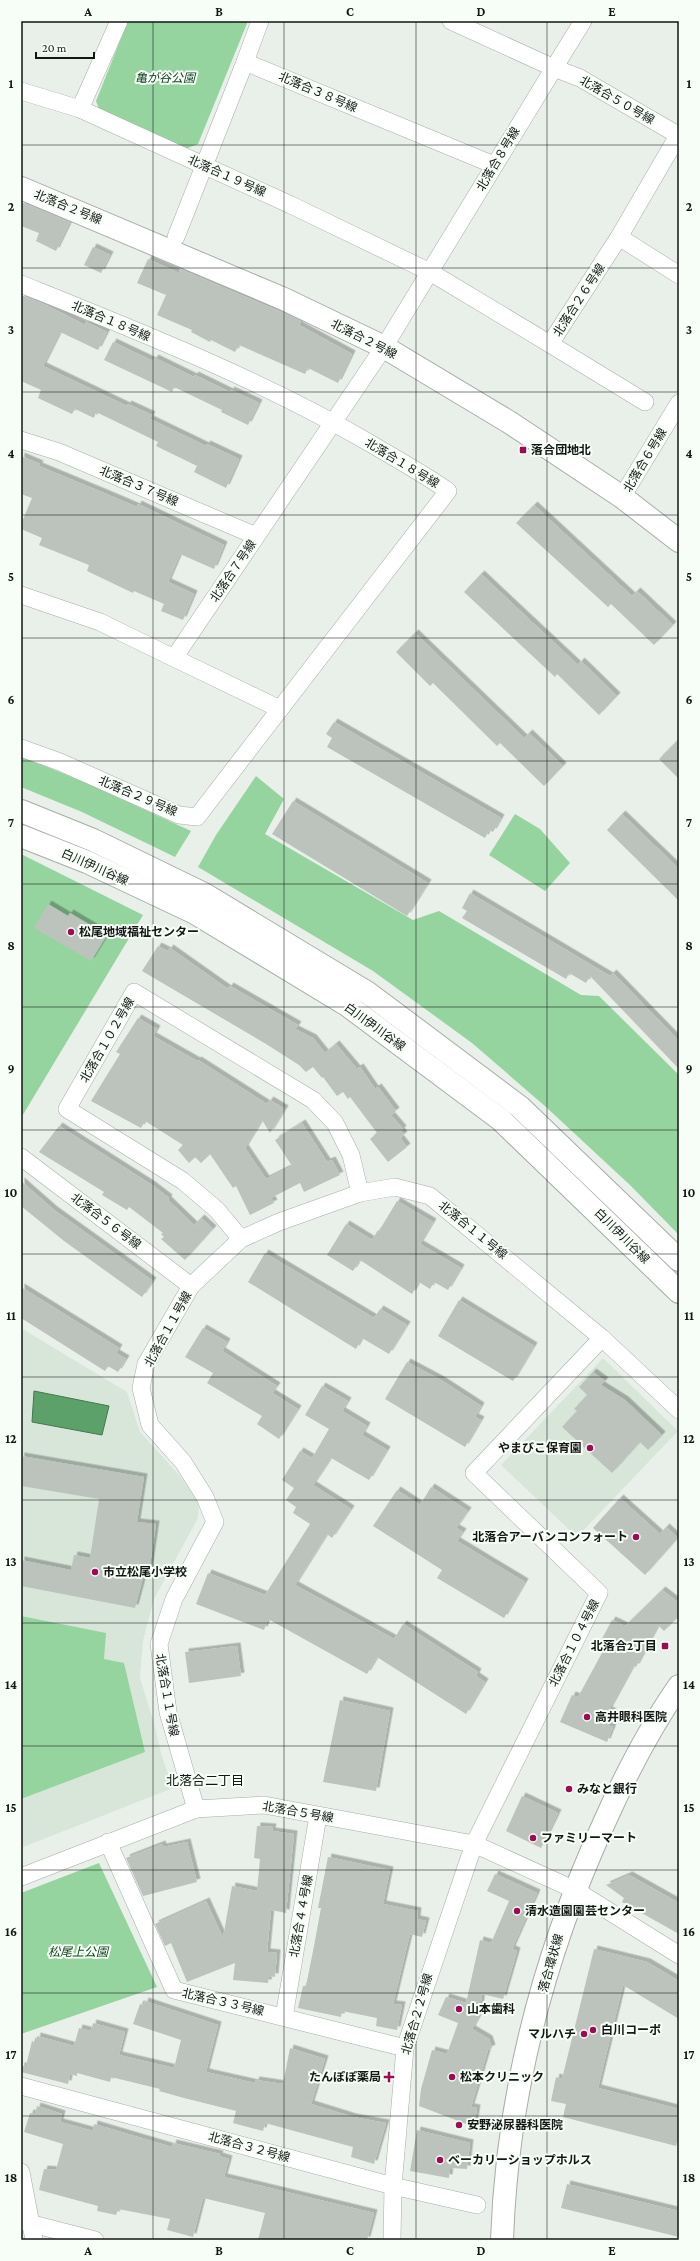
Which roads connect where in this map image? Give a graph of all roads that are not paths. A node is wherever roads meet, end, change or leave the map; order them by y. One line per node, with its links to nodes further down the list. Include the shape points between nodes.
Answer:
1 (119, 21): 8 (street)
2 (260, 21): 5 (street)
3 (451, 21): 6 (street)
4 (583, 21): 6 (street, 北落合８号線)
5 (245, 62): 10 (street, 北落合３８号線); 11 (street)
6 (554, 68): 9 (street, 北落合５０号線, via 580,78); 10 (street, 北落合８号線)
7 (21, 91): 8 (street, 北落合１９号線)
8 (80, 110): 11 (street, 北落合１９号線)
9 (679, 135): 14 (street, 北落合２６号線)
10 (494, 165): 15 (street, 北落合８号線)
11 (205, 166): 13 (street); 15 (street, 北落合１９号線)
12 (21, 188): 19 (street, 北落合２号線, via 284,299)
13 (176, 236)
14 (619, 237): 16 (street); 18 (street, 北落合２６号線)
15 (430, 272): 18 (street, 北落合２６号線); 19 (street, 北落合８号線)
16 (679, 275)
17 (21, 284): 22 (street, 北落合１８号線, via 256,384)
18 (550, 344): 20 (street)
19 (384, 348): 22 (street, 北落合７号線); 25 (street, 北落合２号線, via 509,422)
20 (644, 402)
21 (679, 403): 23 (street, 北落合６号線)
22 (333, 422): 26 (street, 北落合７号線); 30 (street, 北落合１８号線, via 448,491)
23 (674, 424): 25 (street, 北落合６号線)
24 (21, 440): 26 (street, 北落合３７号線, via 59,452)
25 (622, 497): 27 (street, 北落合２号線)
26 (256, 536): 29 (street, 北落合７号線)
27 (679, 541)
28 (21, 595): 29 (street, via 100,622)
29 (174, 658): 30 (street)
30 (280, 709): 31 (street, 北落合２９号線, via 197,817 178,815 60,762)
31 (21, 748)
32 (21, 811): 37 (street, 白川伊川谷線, via 93,840 204,894 368,993 520,1107)
33 (21, 836): 39 (street, 白川伊川谷線, via 86,862 195,913 346,1006 501,1120)
34 (21, 1157): 38 (street, 北落合５６号線)
35 (360, 1193): 36 (street, 北落合１１号線, via 279,1222); 36 (street, 北落合１０２号線, via 351,1155 335,1123 313,1100 134,992 67,1109 183,1181 217,1210); 40 (street, 北落合１１号線, via 395,1187 430,1196)
36 (241, 1239): 38 (street, 北落合１１号線)
37 (679, 1260)
38 (191, 1286): 43 (street, 北落合１１号線, via 146,1364 141,1388 150,1425 183,1462 205,1497 215,1522 174,1600 159,1644 168,1712)
39 (679, 1292)
40 (602, 1338): 41 (street, 北落合１１号線); 46 (street, 北落合１０４号線, via 474,1473 600,1593)
41 (679, 1410)
42 (679, 1686): 48 (street, 落合環状線, via 625,1776)
43 (196, 1809): 44 (street, 北落合５号線, via 264,1805); 45 (street, 北落合５号線)
44 (318, 1816): 46 (street, 北落合５号線); 50 (street, 北落合４４号線)
45 (108, 1842): 47 (street, 北落合５号線); 50 (street, 北落合３３号線, via 174,1990)
46 (474, 1844): 48 (street, 北落合５号線); 51 (street, 北落合２２号線)
47 (21, 1876)
48 (575, 1890): 49 (street, 北落合５号線); 60 (street, 落合環状線, via 564,1915 529,2038 511,2138)
49 (679, 1955)
50 (284, 2016): 51 (street, 北落合３３号線)
51 (405, 2048): 54 (street, 北落合２２号線)
52 (21, 2086): 54 (street, 北落合３２号線)
53 (21, 2172): 56 (street)
54 (393, 2186): 55 (street, 北落合３２号線); 59 (street, 北落合２２号線)
55 (477, 2205)
56 (26, 2222): 57 (street); 58 (street)
57 (34, 2240)
58 (95, 2240)
59 (392, 2240)
60 (502, 2240)

